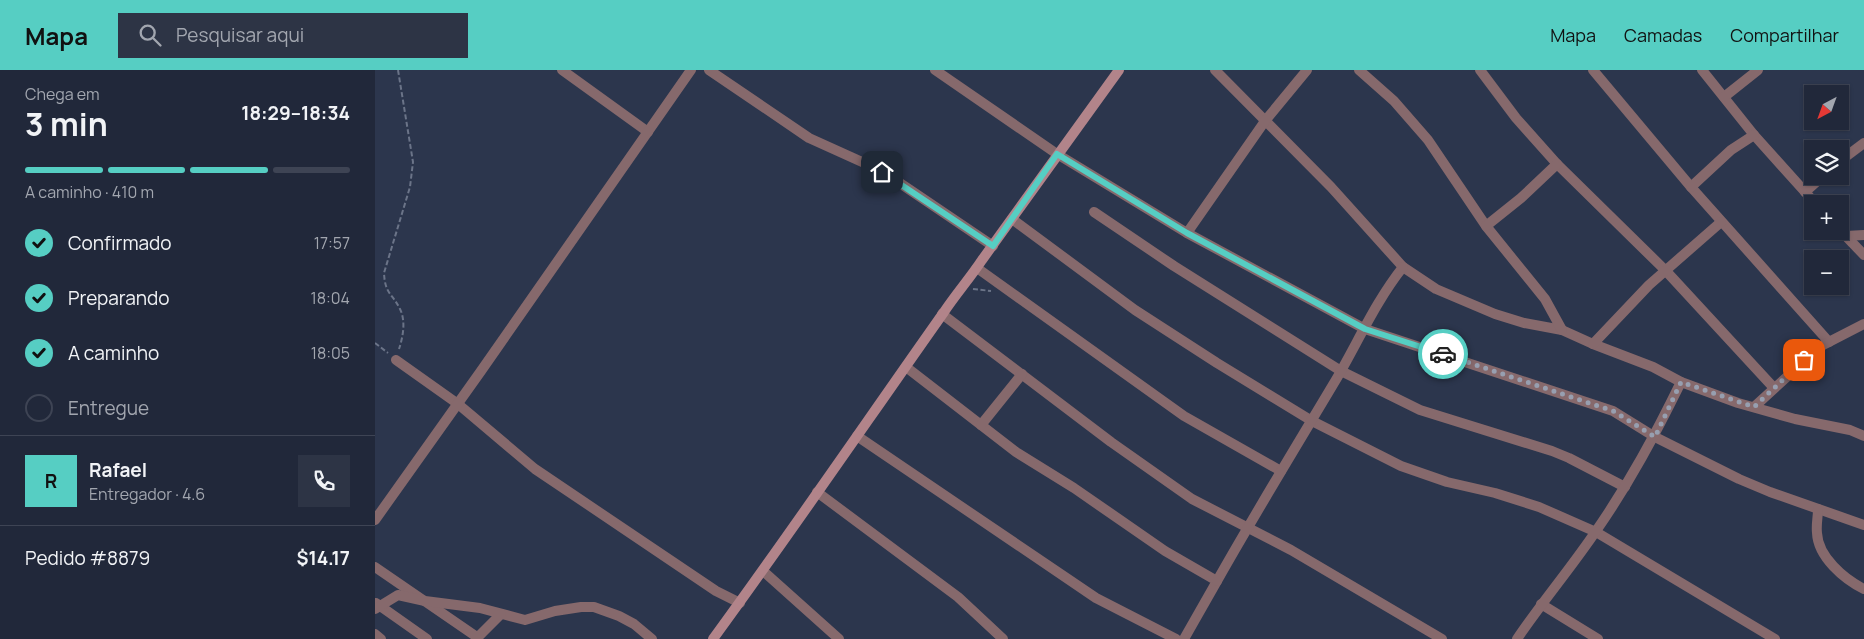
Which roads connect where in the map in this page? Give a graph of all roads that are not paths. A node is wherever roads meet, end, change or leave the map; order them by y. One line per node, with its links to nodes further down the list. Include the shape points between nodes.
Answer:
1 (562, 70): 15 (street)
2 (691, 70): 15 (street)
3 (709, 70): 33 (street, via 809,138 882,172)
4 (935, 70): 18 (street)
5 (1119, 70): 18 (street)
6 (1215, 70): 14 (street)
7 (1307, 70): 14 (street)
8 (1359, 70): 28 (street, via 1394,101 1428,140)
9 (1480, 70): 20 (street)
10 (1593, 70): 22 (street)
11 (1702, 70): 13 (street)
12 (1758, 70): 13 (street)
13 (1724, 97): 16 (street)
14 (1265, 121): 29 (street); 35 (street, via 1331,187)
15 (648, 132): 50 (street)
16 (1754, 135): 22 (street, via 1731,150); 23 (street)
17 (1864, 144): 19 (street)
18 (1057, 154): 26 (street); 29 (street)
19 (1849, 155)
20 (1557, 164): 28 (street); 37 (street)
21 (1813, 185): 23 (street)
22 (1691, 187): 27 (street)
23 (1805, 192): 24 (street)
24 (1808, 195)
25 (1094, 212): 46 (street)
26 (1011, 219): 33 (street); 52 (street, via 1135,310)
27 (1721, 222): 37 (street); 42 (street)
28 (1486, 226): 41 (street, via 1545,299)
29 (1187, 233): 40 (street)
30 (1849, 234): 31 (street)
31 (1864, 235)
32 (1849, 239): 34 (street)
33 (993, 246): 36 (street)
34 (1864, 255)
35 (1403, 267): 40 (street); 41 (street, via 1436,289 1495,314)
36 (977, 268): 38 (street); 57 (street, via 1184,416)
37 (1666, 271): 43 (street); 49 (street)
38 (942, 314): 45 (street); 47 (street)
39 (1864, 324): 42 (street)
40 (1365, 329): 46 (street); 56 (street, via 1613,411)
41 (1562, 330): 43 (street)
42 (1829, 342): 49 (street)
43 (1593, 344): 48 (street, via 1653,367)
44 (396, 360): 50 (street)
45 (906, 367): 53 (street); 54 (street)
46 (1341, 371): 52 (street); 58 (street, via 1420,410 1552,451)
47 (1022, 374): 53 (street); 63 (street, via 1165,482)
48 (1681, 382): 51 (street); 56 (street)
49 (1774, 388): 51 (street)
50 (458, 404): 61 (street); 70 (street, via 549,480 716,591)
51 (1754, 407): 55 (street)
52 (1312, 421): 57 (street); 64 (street, via 1401,466 1539,507)
53 (981, 424): 67 (street, via 1165,551)
54 (857, 436): 59 (street); 82 (street, via 1096,598)
55 (1864, 436)
56 (1655, 437): 58 (street); 60 (street, via 1739,479)
57 (1281, 471): 63 (street)
58 (1625, 486): 64 (street)
59 (817, 492): 66 (street); 81 (street, via 958,597)
60 (1818, 509): 62 (street); 68 (street, via 1817,534 1827,559)
61 (375, 520)
62 (1864, 525)
63 (1247, 527): 67 (street); 84 (street)
64 (1595, 532): 71 (street); 87 (street)
65 (375, 567): 69 (street)
66 (763, 571): 70 (street); 80 (street)
67 (1217, 581): 83 (street)
68 (1864, 589)
69 (425, 601): 72 (street, via 398,595); 73 (street); 75 (street)
70 (740, 603): 79 (street)
71 (1541, 604): 85 (street); 86 (street)
72 (377, 606): 77 (street)
73 (501, 614): 75 (street); 78 (street, via 525,620 555,611 594,607 634,624)
74 (375, 634): 76 (street)
75 (476, 638)
76 (381, 639)
77 (426, 639)
78 (652, 639)
79 (713, 639)
80 (839, 639)
81 (1003, 639)
82 (1176, 639)
83 (1184, 639)
84 (1442, 639)
85 (1517, 639)
86 (1598, 639)
87 (1775, 639)

